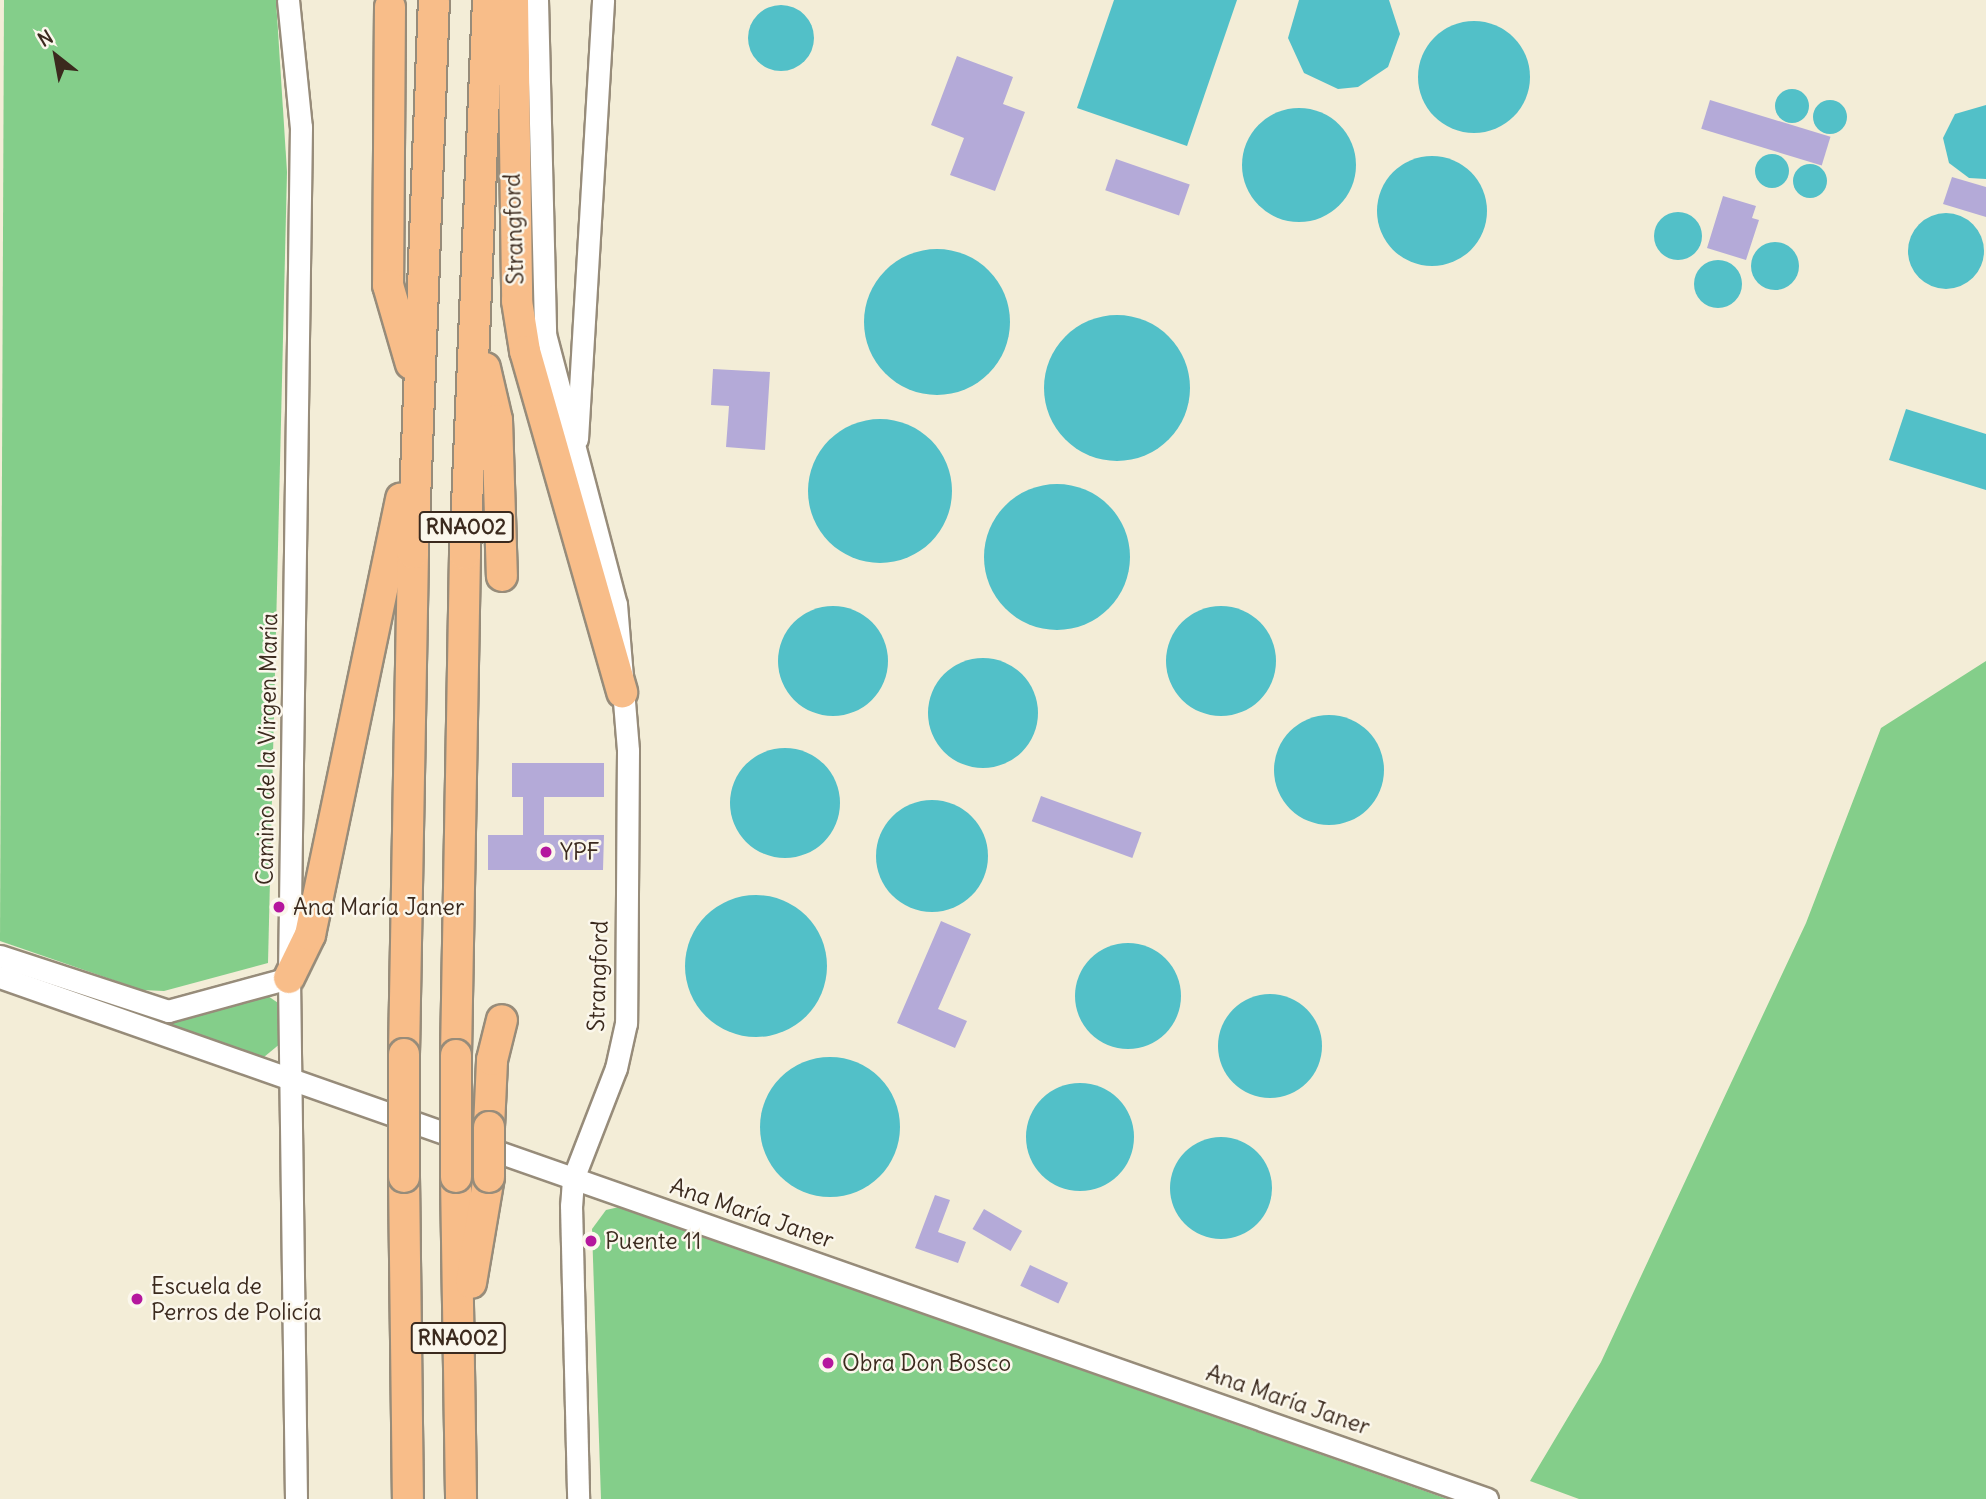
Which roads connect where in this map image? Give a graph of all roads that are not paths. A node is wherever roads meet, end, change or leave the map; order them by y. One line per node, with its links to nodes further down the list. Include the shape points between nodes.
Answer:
1 (288, 0): 15 (street, Camino de la Virgen María, via 301,127)
2 (434, 0): 9 (highway, RNA002)
3 (488, 0): 8 (highway, RNA002)
4 (513, 0): 12 (highway, via 517,301 525,351)
5 (537, 0): 10 (street, Strangford, via 545,334)
6 (603, 0): 10 (street, Strangford)
7 (390, 7): 9 (highway, via 388,285)
8 (477, 341): 11 (highway, via 497,420); 19 (highway, RNA002, bridge, via 465,554 456,1055)
9 (418, 400): 15 (highway, via 310,935); 21 (highway, RNA002, bridge, via 404,1054)
10 (576, 452): 12 (street, Strangford, via 616,604)
11 (502, 576)
12 (622, 692): 18 (street, Strangford, via 628,751 626,1023 616,1068)
13 (0, 956): 15 (street, via 168,1011)
14 (0, 977): 17 (street, Ana María Janer)
15 (289, 978): 17 (street, Camino de la Virgen María)
16 (502, 1020): 19 (highway, bridge, via 492,1060 488,1177)
17 (291, 1079): 18 (street, Ana María Janer); 20 (street, Camino de la Virgen María)
18 (573, 1179): 23 (street, Strangford); 24 (street, Ana María Janer)
19 (458, 1355): 22 (highway, RNA002)
20 (296, 1499)
21 (408, 1499)
22 (461, 1499)
23 (578, 1499)
24 (1488, 1499)

